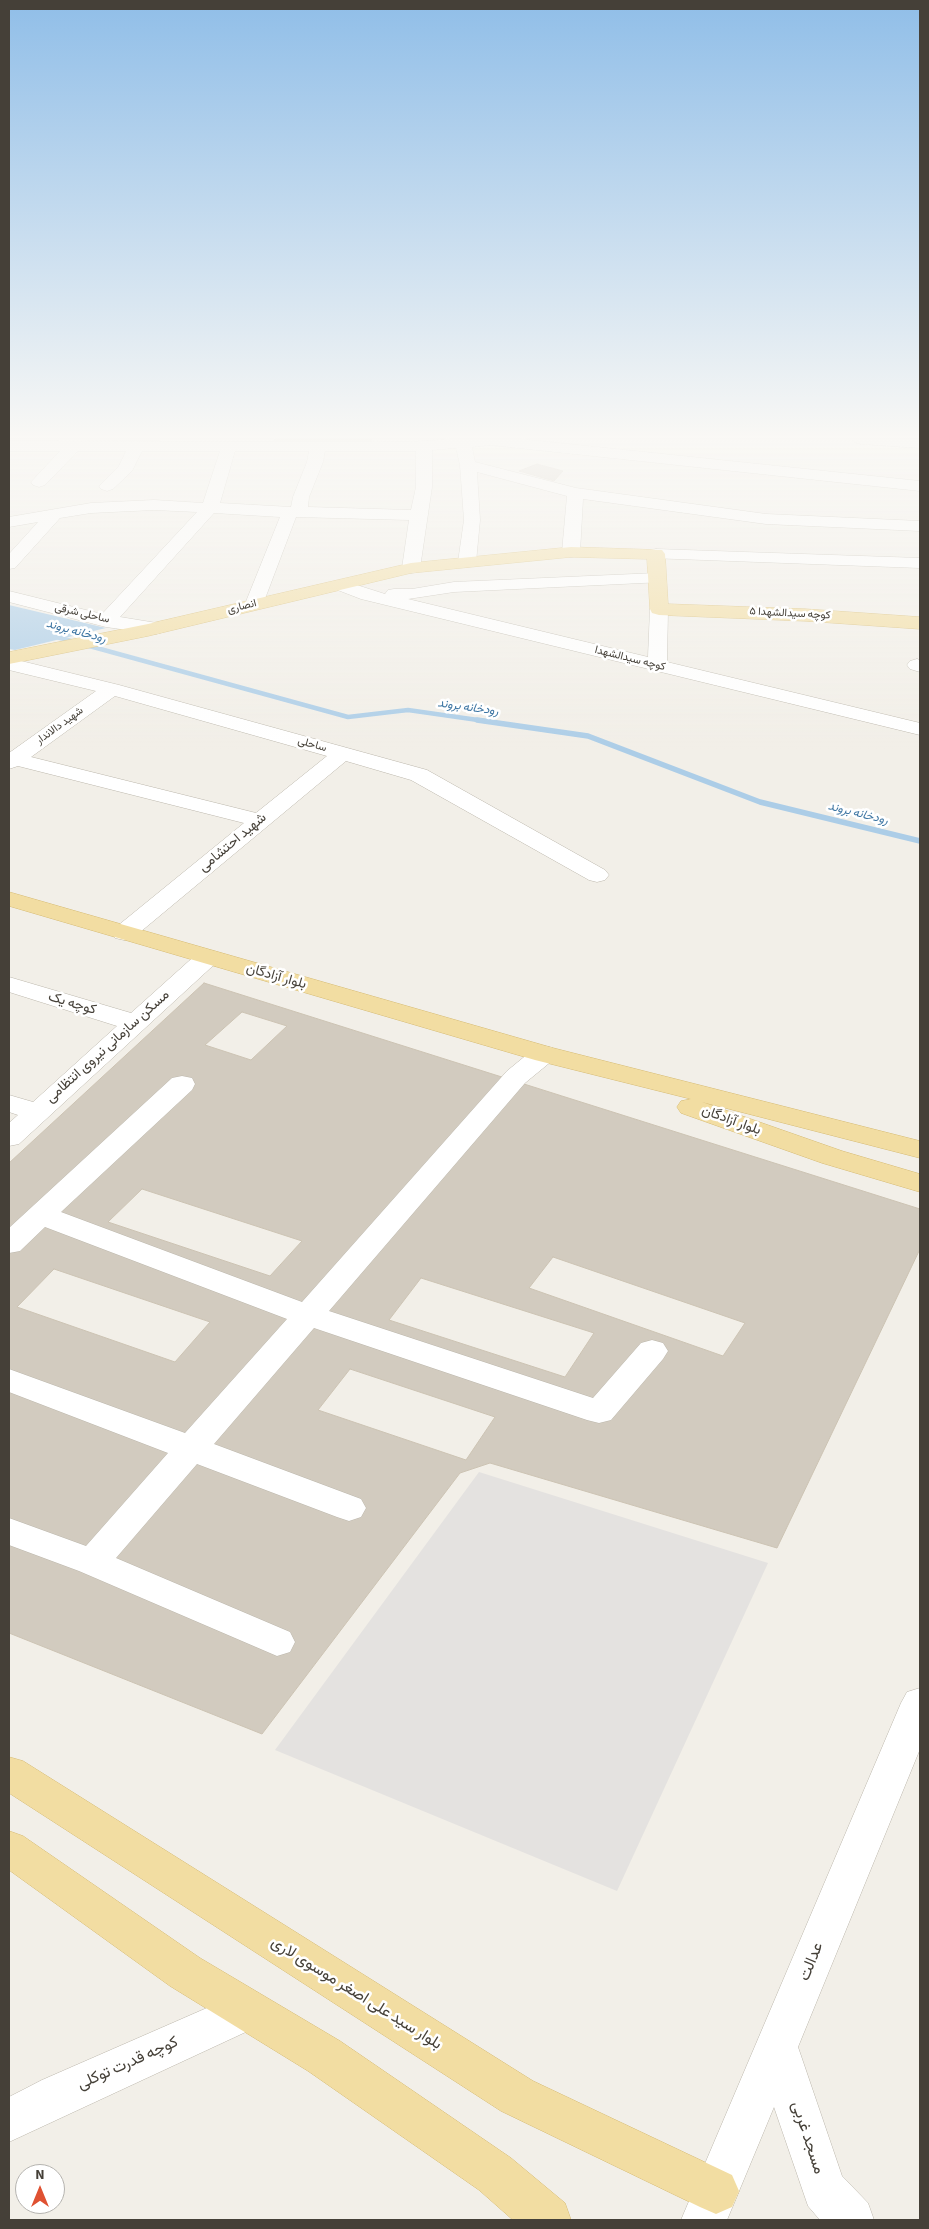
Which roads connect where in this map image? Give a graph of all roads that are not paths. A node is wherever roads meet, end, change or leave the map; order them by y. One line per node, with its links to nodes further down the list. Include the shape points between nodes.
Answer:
1 (27, 543): 11 (street)
2 (177, 543): 19 (street)
3 (281, 543): 17 (street)
4 (414, 543): 12 (street)
5 (470, 543): 9 (street)
6 (572, 543): 7 (street)
7 (571, 552): 8 (main road, انصاری); 9 (main road, انصاری)
8 (656, 554): 10 (street); 13 (main road)
9 (468, 562): 12 (main road, انصاری)
10 (920, 563)
11 (9, 564)
12 (411, 568): 14 (main road, انصاری)
13 (657, 578): 15 (street, via 454,587 412,594); 18 (main road)
14 (341, 585): 15 (street, کوچه سیدالشهدا); 17 (main road, انصاری)
15 (367, 595): 24 (street, کوچه سیدالشهدا)
16 (9, 597): 19 (street, ساحلی شرقی)
17 (254, 604): 21 (main road, انصاری)
18 (659, 610): 20 (main road, کوچه سیدالشهدا ۵, via 737,611); 24 (street)
19 (106, 620): 21 (street, ساحلی شرقی)
20 (920, 623)
21 (152, 629): 22 (main road, انصاری)
22 (9, 658)
23 (9, 664): 25 (street, ساحلی)
24 (657, 666): 26 (street, کوچه سیدالشهدا)
25 (112, 689): 27 (street, ساحلی); 28 (street, شهید دالاندار)
26 (920, 729)
27 (342, 754): 29 (street, شهید احتشامی); 30 (street, ساحلی, via 419,775)
28 (11, 761): 29 (street)
29 (260, 821): 32 (street, شهید احتشامی)
30 (597, 875)
31 (9, 899): 32 (main road, بلوار آزادگان)
32 (124, 933): 33 (main road, بلوار آزادگان)
33 (208, 957): 35 (street, مسکن سازمانی نیروی انتظامی); 36 (main road, بلوار آزادگان)
34 (9, 984): 35 (street, کوچه یک)
35 (134, 1023): 39 (street, مسکن سازمانی نیروی انتظامی)
36 (544, 1054): 41 (main road, بلوار آزادگان); 42 (main road, بلوار آزادگان, via 832,1157); 45 (street, via 516,1077)
37 (182, 1084): 43 (street)
38 (9, 1103): 39 (street)
39 (37, 1112): 40 (street, مسکن سازمانی نیروی انتظامی)
40 (9, 1138)
41 (920, 1150)
42 (920, 1183)
43 (40, 1215): 44 (street); 45 (street)
44 (9, 1244)
45 (308, 1315): 46 (street, via 599,1412); 48 (street)
46 (652, 1352)
47 (9, 1380): 48 (street)
48 (191, 1449): 49 (street); 51 (street)
49 (349, 1508)
50 (9, 1531): 51 (street)
51 (92, 1562): 52 (street)
52 (277, 1642)
53 (920, 1703): 57 (street, عدالت)
54 (9, 1773): 59 (main road, بلوار سید علی اصغر موسوی لاری, via 517,2096)
55 (9, 1848): 56 (main road, via 185,1972)
56 (248, 2010): 58 (street, کوچه قدرت توکلی); 60 (main road, via 324,2056 495,2174)
57 (777, 2048): 59 (street, عدالت); 61 (street, مسجد غربی, via 824,2190)
58 (9, 2120)
59 (710, 2206)
60 (548, 2220)
61 (851, 2220)

